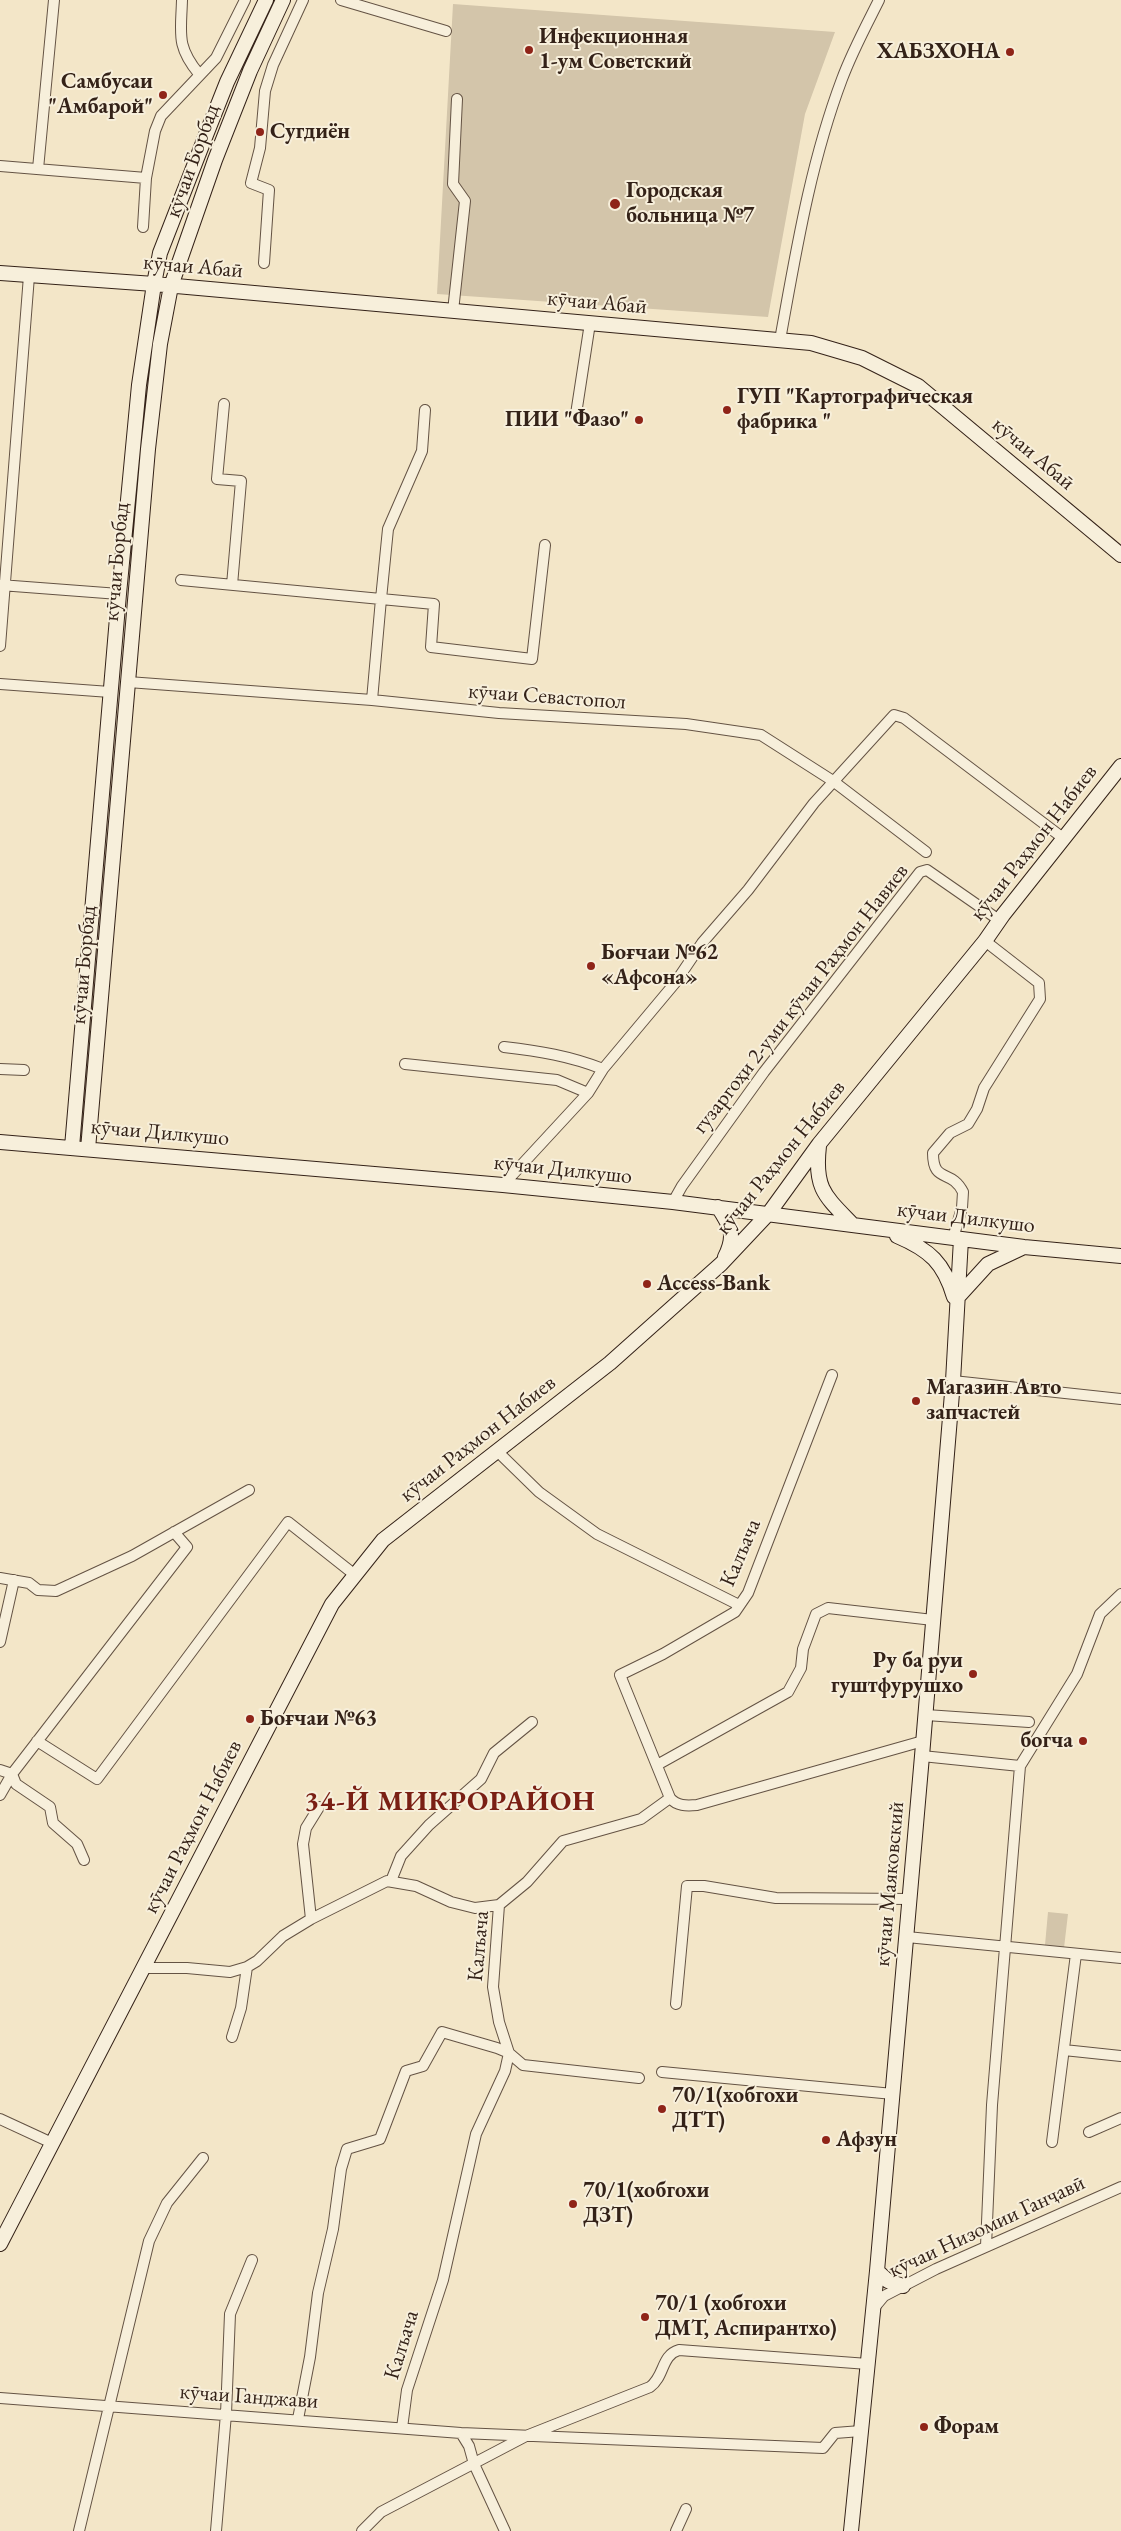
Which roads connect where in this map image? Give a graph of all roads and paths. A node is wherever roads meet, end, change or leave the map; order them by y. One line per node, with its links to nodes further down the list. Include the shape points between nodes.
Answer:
1 (54, 0): 13 (street)
2 (182, 0): 10 (street, via 181,40 186,59)
3 (245, 0): 10 (street, via 216,58)
4 (266, 0): 19 (main road, кӯчаи Борбад, via 206,135 160,253)
5 (283, 0): 20 (main road, кӯчаи Борбад, via 250,71 215,160)
6 (303, 0): 16 (street, via 265,91 260,148 252,183 269,190)
7 (341, 0): 9 (street)
8 (879, 0): 23 (street, via 842,78 826,124 806,198)
9 (446, 32)
10 (198, 74): 14 (street, via 161,116)
11 (457, 99): 21 (street, via 453,184 465,201)
12 (0, 166): 13 (street)
13 (38, 169): 14 (street)
14 (146, 178): 15 (street)
15 (142, 227)
16 (264, 263)
17 (0, 273): 18 (main road, кӯчаи Абаӣ)
18 (29, 276): 19 (main road, кӯчаи Абаӣ); 30 (street)
19 (154, 284): 20 (main road, кӯчаи Абаӣ); 32 (main road, кӯчаи Борбад, via 139,384)
20 (171, 286): 21 (main road, кӯчаи Абаӣ); 35 (main road, кӯчаи Борбад, via 160,344 148,449)
21 (452, 311): 22 (main road, кӯчаи Абаӣ)
22 (590, 323): 23 (main road, кӯчаи Абаӣ); 26 (street)
23 (780, 340): 28 (main road, кӯчаи Абаӣ, via 811,343 862,358 918,386)
24 (224, 404): 31 (street, via 217,479 242,481)
25 (425, 410): 33 (street, via 422,451 388,529)
26 (576, 414)
27 (545, 545): 33 (street, via 532,659 431,647 434,604)
28 (1121, 555)
29 (181, 580): 31 (street)
30 (2, 585): 32 (street); 34 (street)
31 (232, 585): 33 (street)
32 (119, 594): 37 (main road, кӯчаи Борбад)
33 (381, 599): 38 (street)
34 (0, 646)
35 (128, 682): 38 (street, кӯчаи Севастопол); 54 (main road, кӯчаи Борбад)
36 (0, 684): 37 (street)
37 (110, 692): 53 (main road, кӯчаи Борбад)
38 (372, 700): 40 (street, кӯчаи Севастопол, via 499,713 686,724 761,735)
39 (1121, 766): 41 (main road, кӯчаи Раҳмон Набиев)
40 (833, 782): 41 (street, via 894,715); 42 (street, кӯчаи Севастопол); 48 (street)
41 (1063, 838): 43 (main road, кӯчаи Раҳмон Набиев)
42 (926, 852)
43 (999, 920): 44 (main road, кӯчаи Раҳмон Набиев); 56 (street, гузаргоҳи 2-уми кӯчаи Раҳмон Навиев, via 927,870 920,872 764,1072)
44 (985, 941): 52 (main road, кӯчаи Раҳмон Набиев); 61 (street, via 1039,983 1040,999 984,1088 968,1124 950,1133 933,1153 933,1166 937,1172 952,1178 962,1192)
45 (504, 1047): 48 (street, via 550,1052)
46 (405, 1064): 50 (street, via 557,1080)
47 (0, 1069): 49 (street)
48 (603, 1069): 50 (street)
49 (24, 1070)
50 (588, 1093): 55 (street)
51 (0, 1142): 53 (main road, кӯчаи Дилкушо)
52 (819, 1144): 58 (main road, кӯчаи Раҳмон Набиев); 59 (main road, via 818,1182 826,1196)
53 (72, 1147): 54 (main road, кӯчаи Дилкушо)
54 (88, 1149): 55 (main road, кӯчаи Дилкушо)
55 (503, 1185): 56 (main road, кӯчаи Дилкушо)
56 (673, 1202): 57 (main road, кӯчаи Дилкушо)
57 (718, 1207): 58 (main road, кӯчаи Дилкушо); 64 (main road, via 732,1233 731,1245)
58 (769, 1213): 59 (main road, кӯчаи Дилкушо); 64 (main road, кӯчаи Раҳмон Набиев)
59 (853, 1225): 60 (main road, кӯчаи Дилкушо)
60 (880, 1229): 61 (main road, кӯчаи Дилкушо); 65 (main road, via 921,1246 937,1260)
61 (957, 1238): 62 (main road, кӯчаи Дилкушо); 65 (main road, кӯчаи Маяковский)
62 (1024, 1247): 63 (main road, кӯчаи Дилкушо); 65 (main road, via 988,1264)
63 (1121, 1256)
64 (721, 1264): 69 (main road, кӯчаи Раҳмон Набиев, via 624,1351)
65 (957, 1301): 67 (main road, кӯчаи Маяковский)
66 (832, 1375): 76 (street, Калъача, via 748,1593)
67 (953, 1381): 68 (street); 77 (main road, кӯчаи Маяковский)
68 (1121, 1399)
69 (497, 1451): 72 (main road, кӯчаи Раҳмон Набиев, via 383,1540); 76 (street, via 539,1492 597,1534)
70 (249, 1490): 71 (street)
71 (174, 1532): 74 (street, via 132,1556 56,1591 38,1590 29,1583); 82 (street, via 187,1547)
72 (355, 1575): 82 (street, via 288,1522 97,1779); 101 (main road, кӯчаи Раҳмон Набиев, via 332,1604)
73 (0, 1578): 74 (street)
74 (14, 1580): 78 (street)
75 (1119, 1599): 85 (street, via 1100,1614 1076,1674)
76 (740, 1605): 84 (street, Калъача, via 735,1612 706,1631 620,1675)
77 (933, 1620): 79 (main road, кӯчаи Маяковский); 84 (street, via 828,1608 821,1611 816,1614 803,1649 801,1668 788,1692)
78 (0, 1642)
79 (926, 1714): 81 (street); 83 (main road, кӯчаи Маяковский)
80 (532, 1722): 92 (street, via 494,1753 481,1779 429,1825 401,1856)
81 (1029, 1722)
82 (38, 1741): 87 (street)
83 (923, 1748): 85 (street); 89 (street, via 697,1805 685,1806 674,1803); 93 (main road, кӯчаи Маяковский)
84 (656, 1765): 89 (street, Калъача)
85 (1020, 1766): 97 (street)
86 (0, 1770): 87 (street)
87 (12, 1774): 88 (street); 91 (street, via 16,1784 50,1808 53,1822 77,1844)
88 (0, 1795)
89 (670, 1798): 94 (street, Калъача, via 640,1819 563,1841 526,1882)
90 (319, 1807): 95 (street, via 306,1828 303,1844)
91 (84, 1860)
92 (391, 1882): 94 (street, via 416,1886 451,1902 475,1908); 95 (street, via 387,1881)
93 (910, 1899): 96 (main road, кӯчаи Маяковский); 102 (street, via 776,1898 687,1886)
94 (499, 1905): 105 (street, Калъача, via 493,1987)
95 (311, 1919): 100 (street, via 283,1936)
96 (907, 1937): 97 (street); 109 (main road, кӯчаи Маяковский)
97 (1005, 1947): 98 (street); 118 (street, via 992,2105)
98 (1076, 1954): 99 (street); 104 (street)
99 (1121, 1958)
100 (247, 1967): 101 (street, via 230,1972); 103 (street, via 241,2008)
101 (144, 1968): 114 (main road, кӯчаи Раҳмон Набиев)
102 (676, 2004)
103 (232, 2037)
104 (1064, 2050): 106 (street); 113 (street)
105 (509, 2054): 108 (street, via 523,2065); 127 (street, via 442,2032 423,2066 406,2071 380,2139 347,2149 318,2293); 128 (street, Калъача, via 505,2071 476,2134 443,2280 408,2390)
106 (1121, 2056)
107 (662, 2072): 109 (street)
108 (639, 2078)
109 (893, 2094): 120 (main road, кӯчаи Маяковский)
110 (1121, 2118): 112 (street)
111 (0, 2119): 114 (street)
112 (1089, 2132)
113 (1052, 2142)
114 (52, 2143): 117 (main road, кӯчаи Раҳмон Набиев)
115 (203, 2158): 125 (street, via 168,2203 149,2241)
116 (1121, 2187): 118 (street, кӯчаи Низомии Ганҷавӣ)
117 (0, 2244)
118 (986, 2246): 121 (street, кӯчаи Низомии Ганҷавӣ)
119 (252, 2260): 126 (street, via 230,2314)
120 (877, 2271): 121 (main road, via 888,2281); 122 (main road, кӯчаи Маяковский)
121 (903, 2286): 122 (street, кӯчаи Низомии Ганҷавӣ, via 884,2296)
122 (874, 2308): 123 (main road, кӯчаи Маяковский)
123 (868, 2364): 129 (main road, кӯчаи Маяковский); 131 (street, via 679,2350 666,2357 658,2381 650,2387)
124 (0, 2398): 125 (street, кӯчаи Ганджави)
125 (108, 2406): 126 (street, кӯчаи Ганджави); 134 (street)
126 (226, 2414): 127 (street, кӯчаи Ганджави); 135 (street)
127 (298, 2419): 128 (street, кӯчаи Ганджави)
128 (402, 2428): 130 (street, кӯчаи Ганджави)
129 (861, 2431): 131 (street, кӯчаи Ганджави, via 835,2433 823,2448); 139 (main road, кӯчаи Маяковский)
130 (461, 2433): 131 (street, кӯчаи Ганджави); 132 (street)
131 (526, 2436): 132 (street)
132 (474, 2464): 136 (street, via 381,2512); 137 (street)
133 (686, 2509): 138 (street)
134 (79, 2531)
135 (216, 2531)
136 (362, 2531)
137 (505, 2531)
138 (676, 2531)
139 (851, 2531)

